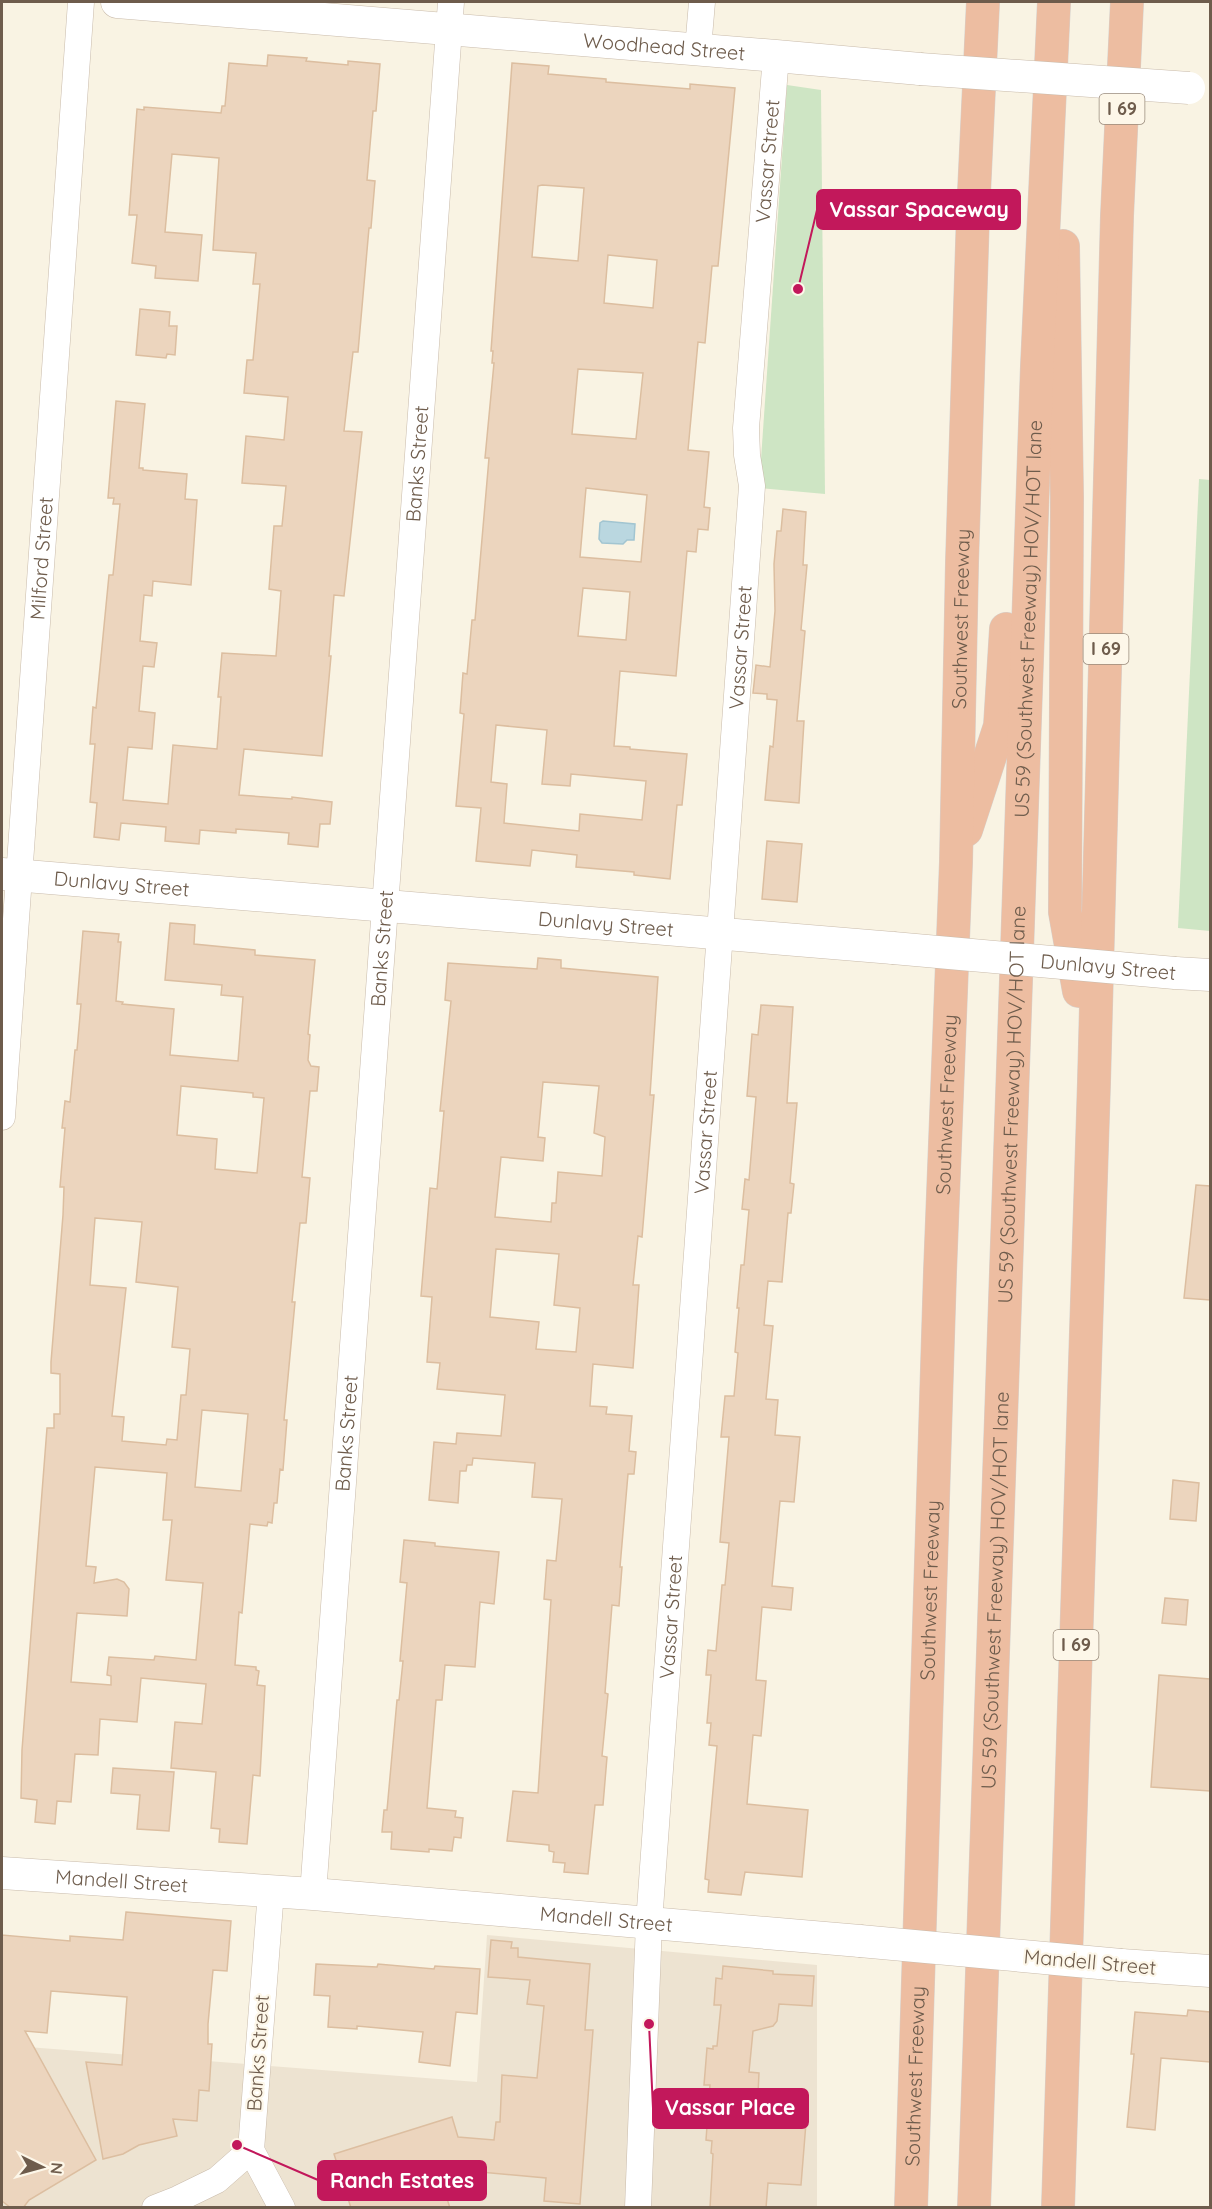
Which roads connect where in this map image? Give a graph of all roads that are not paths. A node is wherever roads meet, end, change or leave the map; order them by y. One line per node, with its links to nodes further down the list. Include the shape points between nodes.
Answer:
1 (81, 2): 13 (street, Milford Street)
2 (117, 2): 8 (street, Woodhead Street)
3 (702, 2): 9 (street)
4 (983, 2): 12 (highway, Southwest Freeway, via 962,563)
5 (1052, 2): 12 (highway, via 1030,257 1000,726); 29 (highway, US 59 (Southwest Freeway) HOV/HOT lane)
6 (1060, 2): 17 (highway, via 1067,497 1065,912)
7 (1127, 2): 17 (highway, I 69, via 1117,216)
8 (450, 16): 9 (street, Woodhead Street); 14 (street, Banks Street)
9 (698, 49): 10 (street, Woodhead Street)
10 (776, 56): 11 (street, Woodhead Street, bridge); 15 (street, Vassar Street, via 746,428 752,486)
11 (1200, 89)
12 (956, 862): 28 (highway, Southwest Freeway)
13 (10, 875): 14 (street, Dunlavy Street); 18 (street, Milford Street)
14 (385, 906): 15 (street, Dunlavy Street); 21 (street, Banks Street)
15 (719, 933): 16 (street, Dunlavy Street, bridge); 22 (street, Vassar Street)
16 (1210, 975)
17 (1094, 1082): 30 (highway, I 69)
18 (2, 1117)
19 (2, 1873): 20 (street, Mandell Street)
20 (271, 1891): 21 (street, Mandell Street); 24 (street, Banks Street)
21 (313, 1894): 22 (street, Mandell Street)
22 (649, 1923): 23 (street, Mandell Street, bridge); 27 (street, Vassar Street)
23 (1210, 1971)
24 (251, 2150): 25 (street, via 217,2180); 26 (street)
25 (155, 2208)
26 (282, 2208)
27 (638, 2208)
28 (911, 2208)
29 (974, 2208)
30 (1058, 2208)

